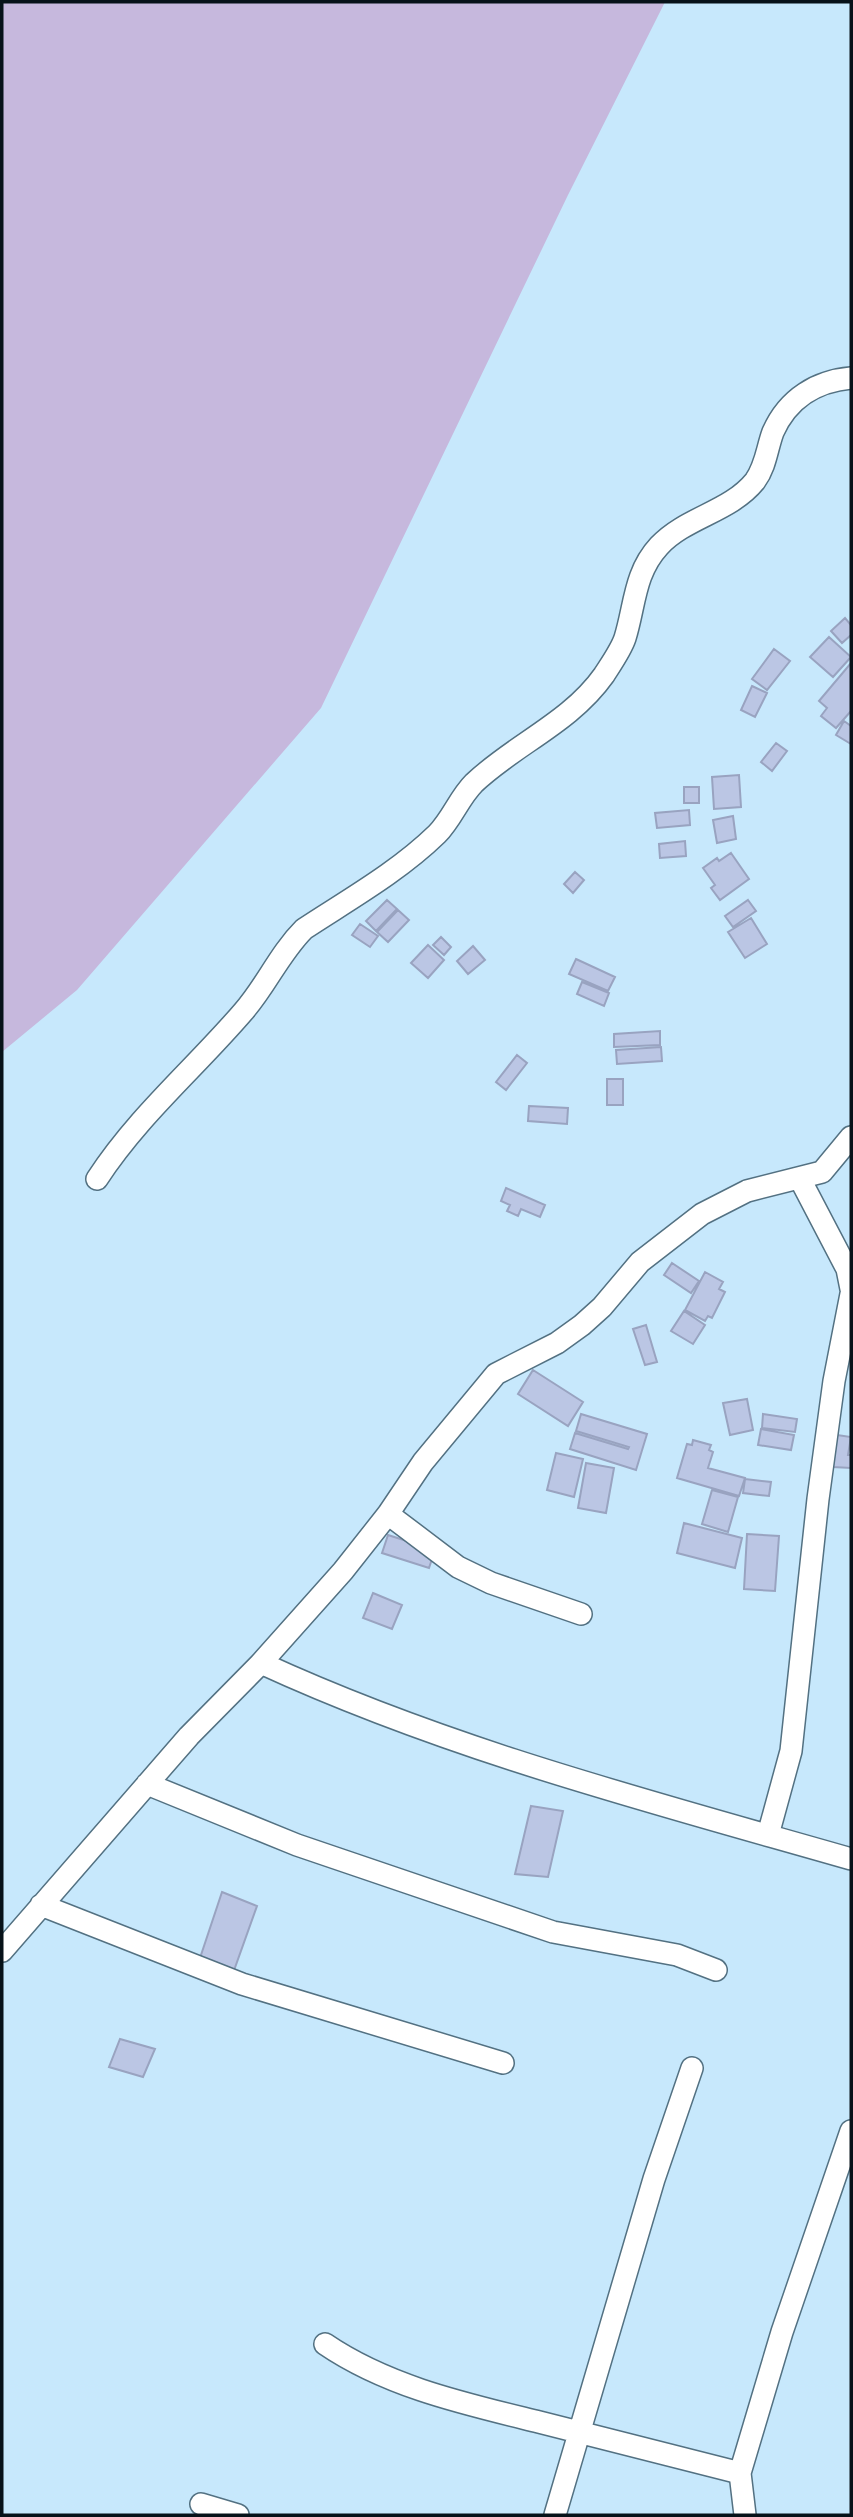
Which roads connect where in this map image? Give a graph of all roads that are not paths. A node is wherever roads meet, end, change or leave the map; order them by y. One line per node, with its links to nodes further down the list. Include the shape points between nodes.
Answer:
1 (851, 378): 3 (street, via 817,384 799,398 773,432 754,481 738,497 678,529 660,545 638,578 625,638 582,701 475,783 439,832 417,852 303,929 259,994 148,1112)
2 (850, 1134): 4 (street, via 822,1172)
3 (97, 1179)
4 (800, 1180): 5 (street, via 847,1269); 7 (street, via 747,1191 702,1214 640,1262 582,1325 557,1343 503,1368 423,1462)
5 (851, 1289)
6 (851, 1294): 11 (street, via 818,1499 790,1751)
7 (388, 1514): 8 (street, via 458,1567); 9 (street)
8 (581, 1615)
9 (261, 1663): 10 (street); 11 (street, via 333,1697 516,1762)
10 (147, 1784): 13 (street); 15 (street, via 297,1845 552,1932 677,1955)
11 (768, 1835): 12 (street)
12 (851, 1859)
13 (41, 1905): 14 (street); 16 (street, via 242,1984)
14 (2, 1951)
15 (716, 1970)
16 (503, 2063)
17 (692, 2068): 20 (street)
18 (851, 2131): 21 (street, via 782,2332)
19 (325, 2344): 20 (street, via 392,2379 469,2405)
20 (579, 2432): 21 (street); 24 (street)
21 (740, 2473): 25 (street)
22 (201, 2504): 23 (street)
23 (238, 2515)
24 (555, 2515)
25 (745, 2515)

